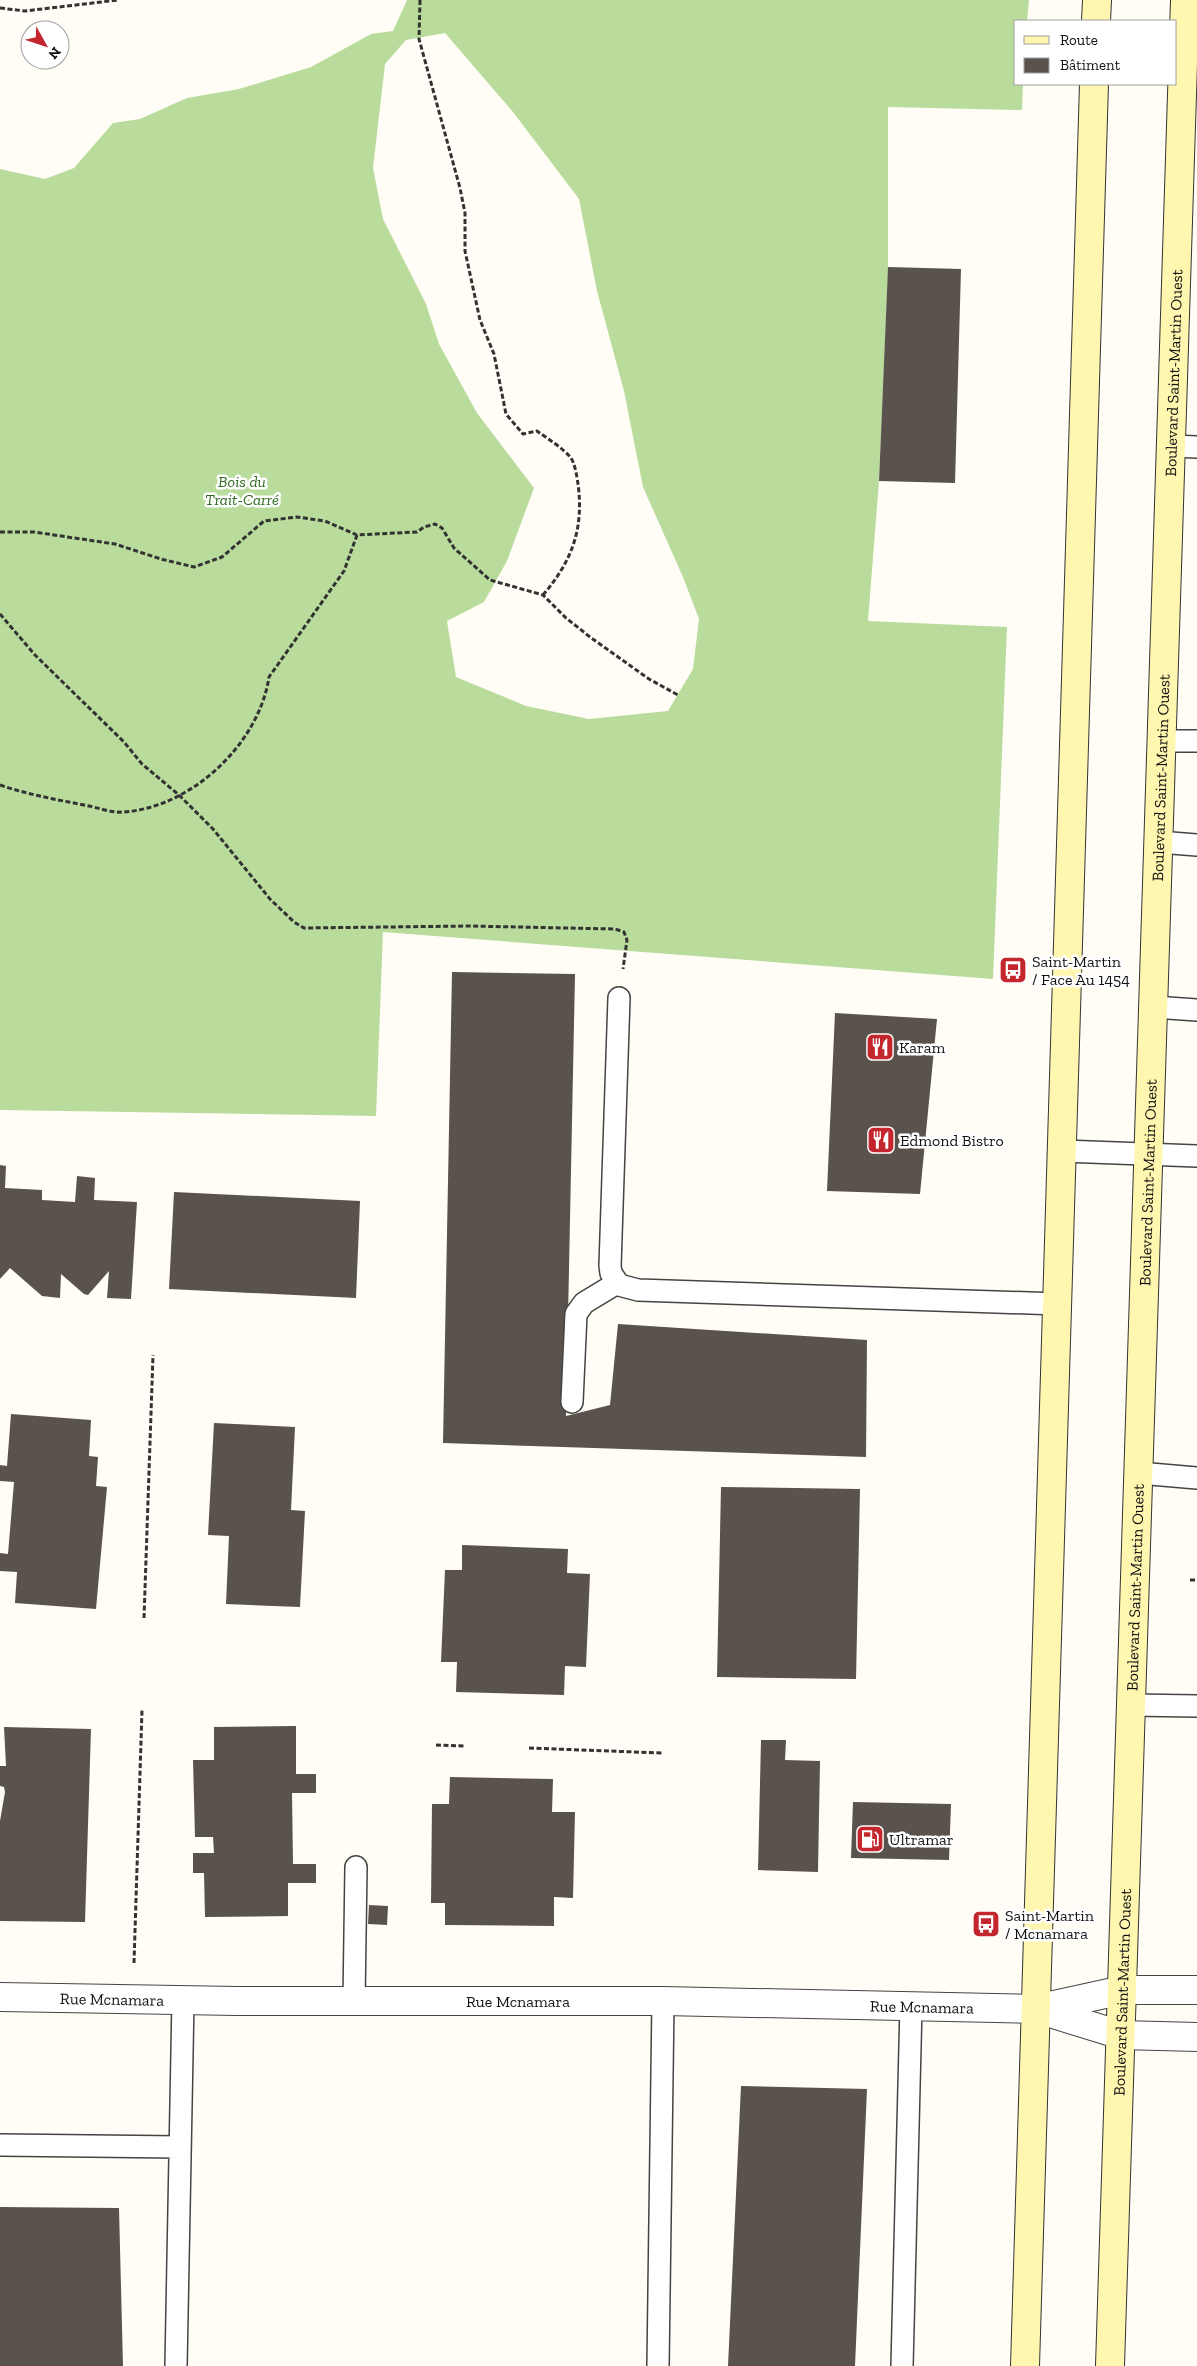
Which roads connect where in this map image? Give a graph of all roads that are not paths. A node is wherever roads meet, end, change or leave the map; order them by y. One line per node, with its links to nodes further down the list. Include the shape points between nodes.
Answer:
1 (1097, 0): 3 (main road)
2 (1185, 0): 5 (main road, Boulevard Saint-Martin Ouest)
3 (1096, 20)
4 (1094, 85): 13 (main road)
5 (1184, 447): 6 (main road, Boulevard Saint-Martin Ouest)
6 (1162, 741): 7 (lane); 8 (main road, Boulevard Saint-Martin Ouest)
7 (1197, 741)
8 (1159, 842): 9 (lane); 11 (main road, Boulevard Saint-Martin Ouest)
9 (1197, 845)
10 (619, 998): 16 (lane, via 610,1266)
11 (1154, 1007): 12 (lane); 14 (main road, Boulevard Saint-Martin Ouest)
12 (1197, 1010)
13 (1063, 1151): 14 (lane); 17 (main road)
14 (1149, 1153): 15 (lane); 19 (main road, Boulevard Saint-Martin Ouest)
15 (1197, 1156)
16 (617, 1282): 17 (lane, via 625,1288 638,1290); 18 (lane, via 584,1304 576,1314)
17 (1058, 1304): 31 (main road)
18 (572, 1402)
19 (1138, 1473): 20 (lane); 21 (main road, Boulevard Saint-Martin Ouest)
20 (1197, 1478)
21 (1131, 1706): 22 (lane); 24 (main road, Boulevard Saint-Martin Ouest)
22 (1197, 1706)
23 (356, 1867): 28 (lane)
24 (1123, 1990): 25 (street); 31 (street); 32 (main road, Boulevard Saint-Martin Ouest)
25 (1197, 1990)
26 (0, 1997): 27 (street, Rue Mcnamara)
27 (183, 2000): 28 (street, Rue Mcnamara); 35 (lane)
28 (354, 2001): 29 (street, Rue Mcnamara)
29 (664, 2002): 30 (street, Rue Mcnamara); 37 (lane)
30 (911, 2006): 31 (street, Rue Mcnamara); 38 (lane)
31 (1036, 2009): 32 (street); 39 (main road)
32 (1120, 2035): 33 (street); 40 (main road, Boulevard Saint-Martin Ouest)
33 (1197, 2037)
34 (0, 2145): 35 (lane)
35 (180, 2147): 36 (lane)
36 (176, 2366)
37 (658, 2366)
38 (902, 2366)
39 (1024, 2366)
40 (1110, 2366)

